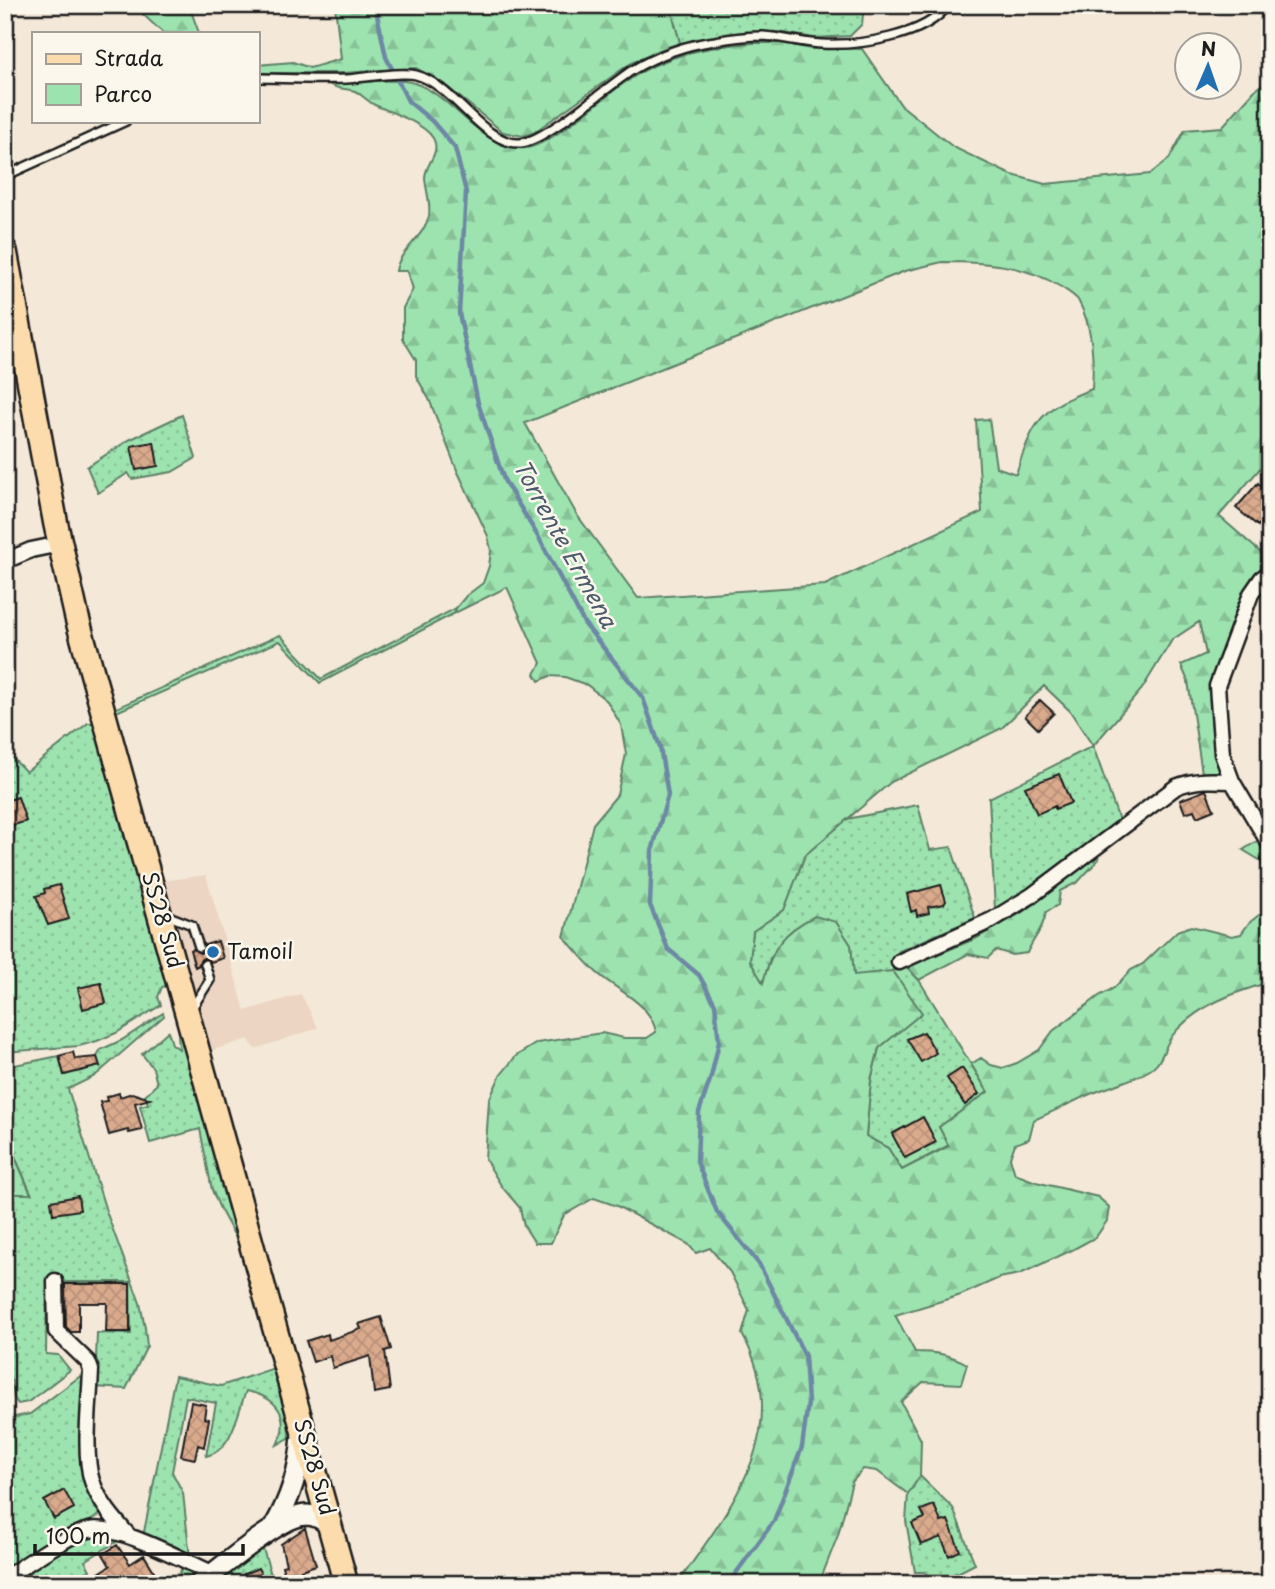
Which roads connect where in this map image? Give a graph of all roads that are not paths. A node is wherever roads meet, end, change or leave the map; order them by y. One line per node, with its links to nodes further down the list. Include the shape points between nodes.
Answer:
1 (948, 5): 2 (lane, via 923,27 850,44 763,36 683,47 643,65 542,135 523,143 495,135 439,88 415,75)
2 (259, 78)
3 (124, 122): 4 (lane)
4 (5, 176)
5 (5, 251): 6 (main road, SS28 Sud)
6 (60, 544): 7 (street); 11 (main road, SS28 Sud)
7 (5, 561)
8 (1270, 573): 9 (street, via 1251,594 1217,686 1222,754)
9 (1232, 781): 10 (street); 13 (street, via 1197,781 1177,787 1031,896 992,920)
10 (1270, 845)
11 (160, 913): 12 (lane, via 192,925); 15 (main road, SS28 Sud)
12 (199, 947)
13 (899, 962)
14 (205, 964): 15 (lane, via 210,980)
15 (188, 1014): 17 (main road, SS28 Sud)
16 (55, 1281): 23 (street, via 56,1331 91,1370 92,1482)
17 (302, 1426): 18 (main road, SS28 Sud); 19 (main road, via 301,1453)
18 (321, 1492): 19 (main road, via 301,1489); 20 (main road, via 315,1507); 21 (main road, SS28 Sud)
19 (289, 1496): 22 (main road)
20 (304, 1515): 21 (main road, via 315,1516); 22 (main road)
21 (331, 1527): 26 (main road, SS28 Sud)
22 (272, 1530): 25 (main road)
23 (129, 1536): 24 (street, via 101,1528 83,1532); 25 (street)
24 (5, 1578)
25 (207, 1579)
26 (346, 1584)

